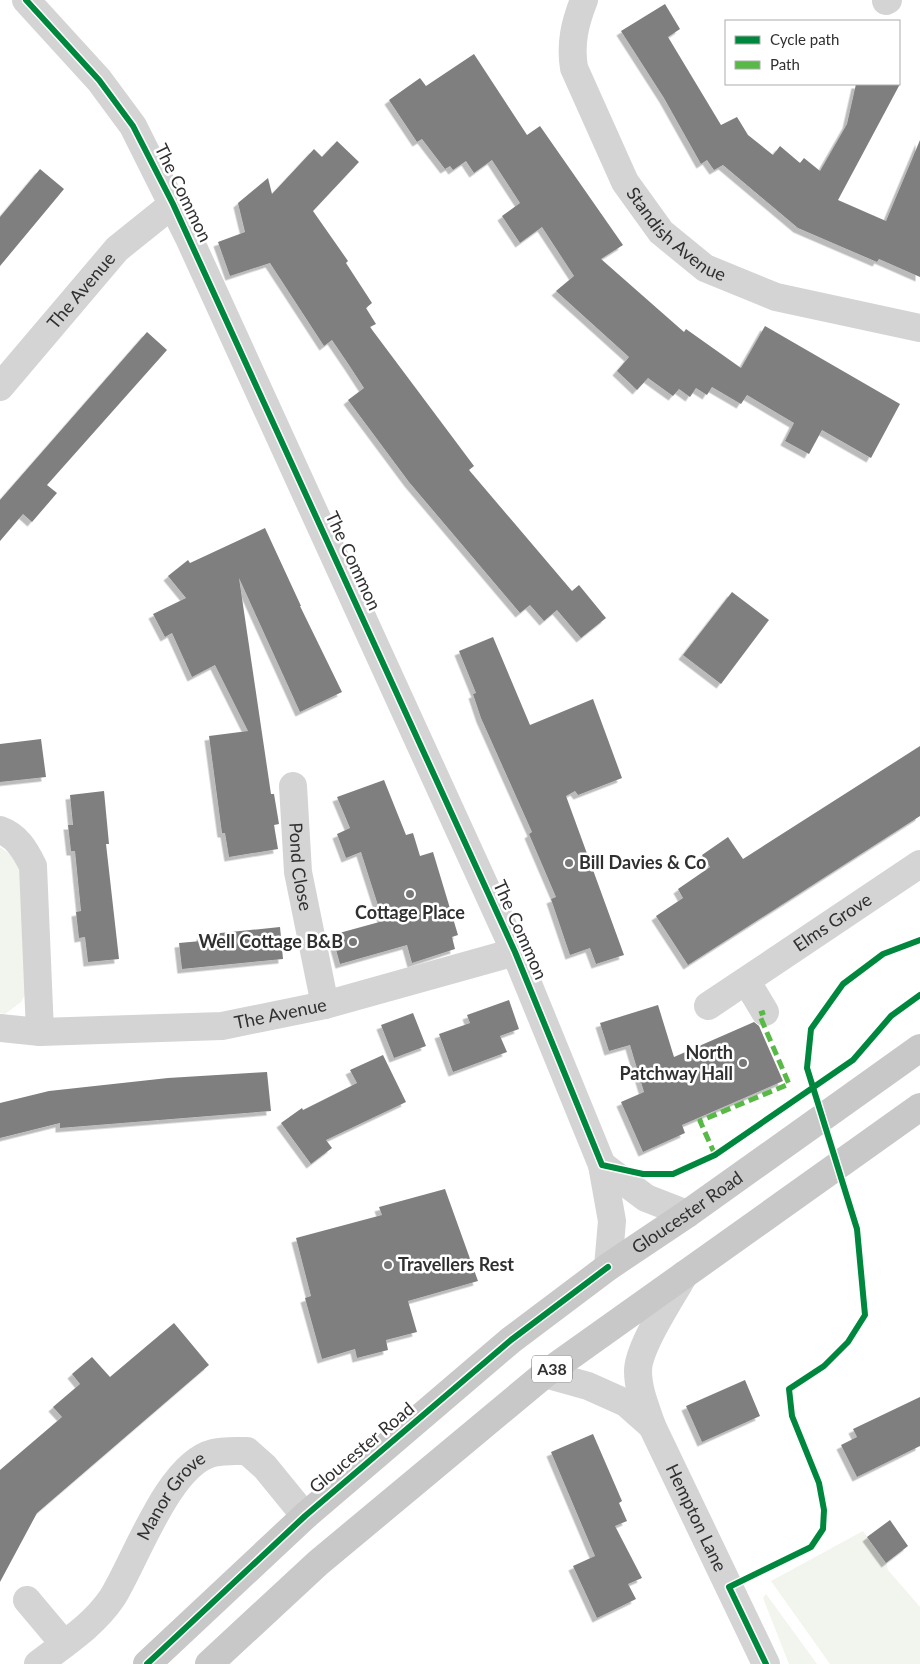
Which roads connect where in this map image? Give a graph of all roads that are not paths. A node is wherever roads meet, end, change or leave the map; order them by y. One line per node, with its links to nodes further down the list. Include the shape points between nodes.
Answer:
1 (26, 0): 3 (street, The Common, via 99,80 134,126)
2 (584, 0): 4 (street, Standish Avenue, via 571,50 574,68 625,182 661,232 705,268 776,297)
3 (173, 204): 5 (street, The Avenue, via 117,249); 9 (street, The Common)
4 (920, 328)
5 (0, 387)
6 (293, 786): 11 (street, Pond Close, via 298,872)
7 (0, 830): 15 (street, via 10,833 24,848 33,866)
8 (920, 864): 10 (street, Elms Grove)
9 (515, 952): 11 (street, The Avenue); 18 (street, The Common)
10 (747, 982): 12 (street, Elms Grove); 13 (street)
11 (325, 1005): 15 (street, The Avenue, via 222,1026)
12 (708, 1006)
13 (765, 1012)
14 (0, 1028): 15 (street, The Avenue)
15 (40, 1032)
16 (920, 1048): 19 (main road, Gloucester Road / A38)
17 (920, 1107): 21 (main road, A38)
18 (602, 1165): 19 (street, via 646,1198); 20 (street, The Common, via 612,1221)
19 (687, 1214): 20 (main road, Gloucester Road / A38)
20 (608, 1267): 24 (main road, Gloucester Road / A38, via 511,1340)
21 (684, 1274): 22 (main road, A38); 23 (street, Hempton Lane, via 644,1347 638,1369 639,1389)
22 (544, 1374): 23 (street, Hempton Lane, via 588,1386 626,1404); 29 (main road, A38, via 318,1563)
23 (652, 1426): 30 (street, Hempton Lane)
24 (305, 1516): 26 (street, Manor Grove, via 265,1467 247,1451 211,1453 190,1467 177,1483 149,1525 112,1598 84,1629); 28 (main road, Gloucester Road / A38)
25 (27, 1600): 26 (street)
26 (64, 1644): 27 (street, Manor Grove)
27 (38, 1664)
28 (147, 1664)
29 (209, 1664)
30 (766, 1664)

